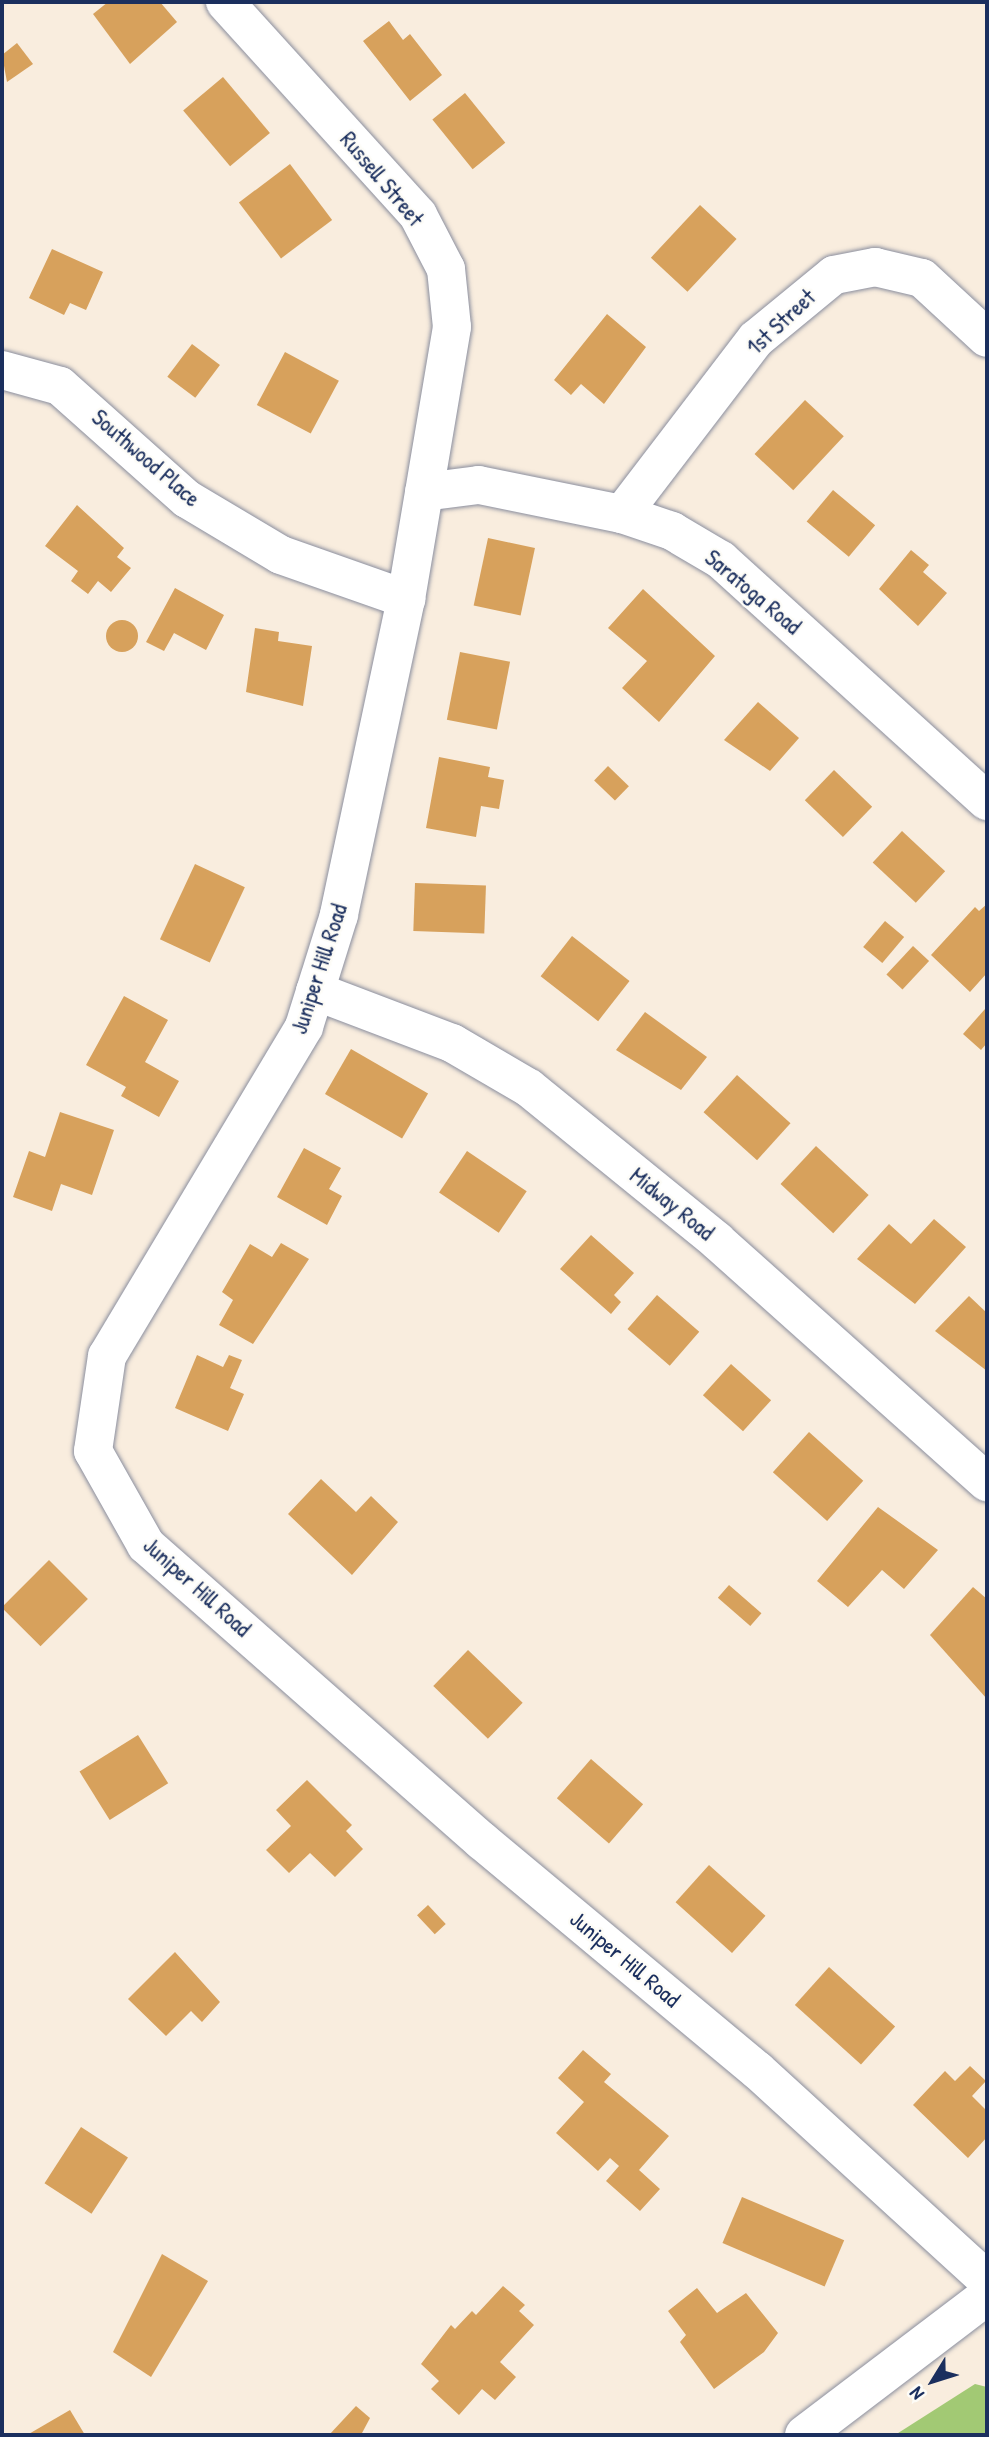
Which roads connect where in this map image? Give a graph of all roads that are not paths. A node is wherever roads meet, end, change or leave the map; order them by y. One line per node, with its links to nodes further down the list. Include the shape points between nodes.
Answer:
1 (225, 2): 4 (street, Russell Street, via 418,215 446,269 452,327)
2 (987, 338): 6 (street, 1st Street, via 922,278 875,267 834,275 756,339)
3 (2, 370): 7 (street, Southwood Place, via 60,386 187,499 281,555)
4 (433, 435): 5 (street, Juniper Hill Road)
5 (424, 492): 6 (street, Saratoga Road, via 479,485); 7 (street, Juniper Hill Road)
6 (622, 514): 8 (street, Saratoga Road, via 672,531 721,560)
7 (406, 599): 9 (street, Juniper Hill Road, via 339,915)
8 (987, 801)
9 (315, 991): 10 (street, Midway Road, via 452,1042 529,1088 717,1241); 11 (street, Juniper Hill Road, via 304,1027 107,1356 93,1451 106,1482 146,1545 482,1841 757,2070)
10 (987, 1482)
11 (987, 2280)
12 (987, 2296): 13 (street)
13 (804, 2435)

